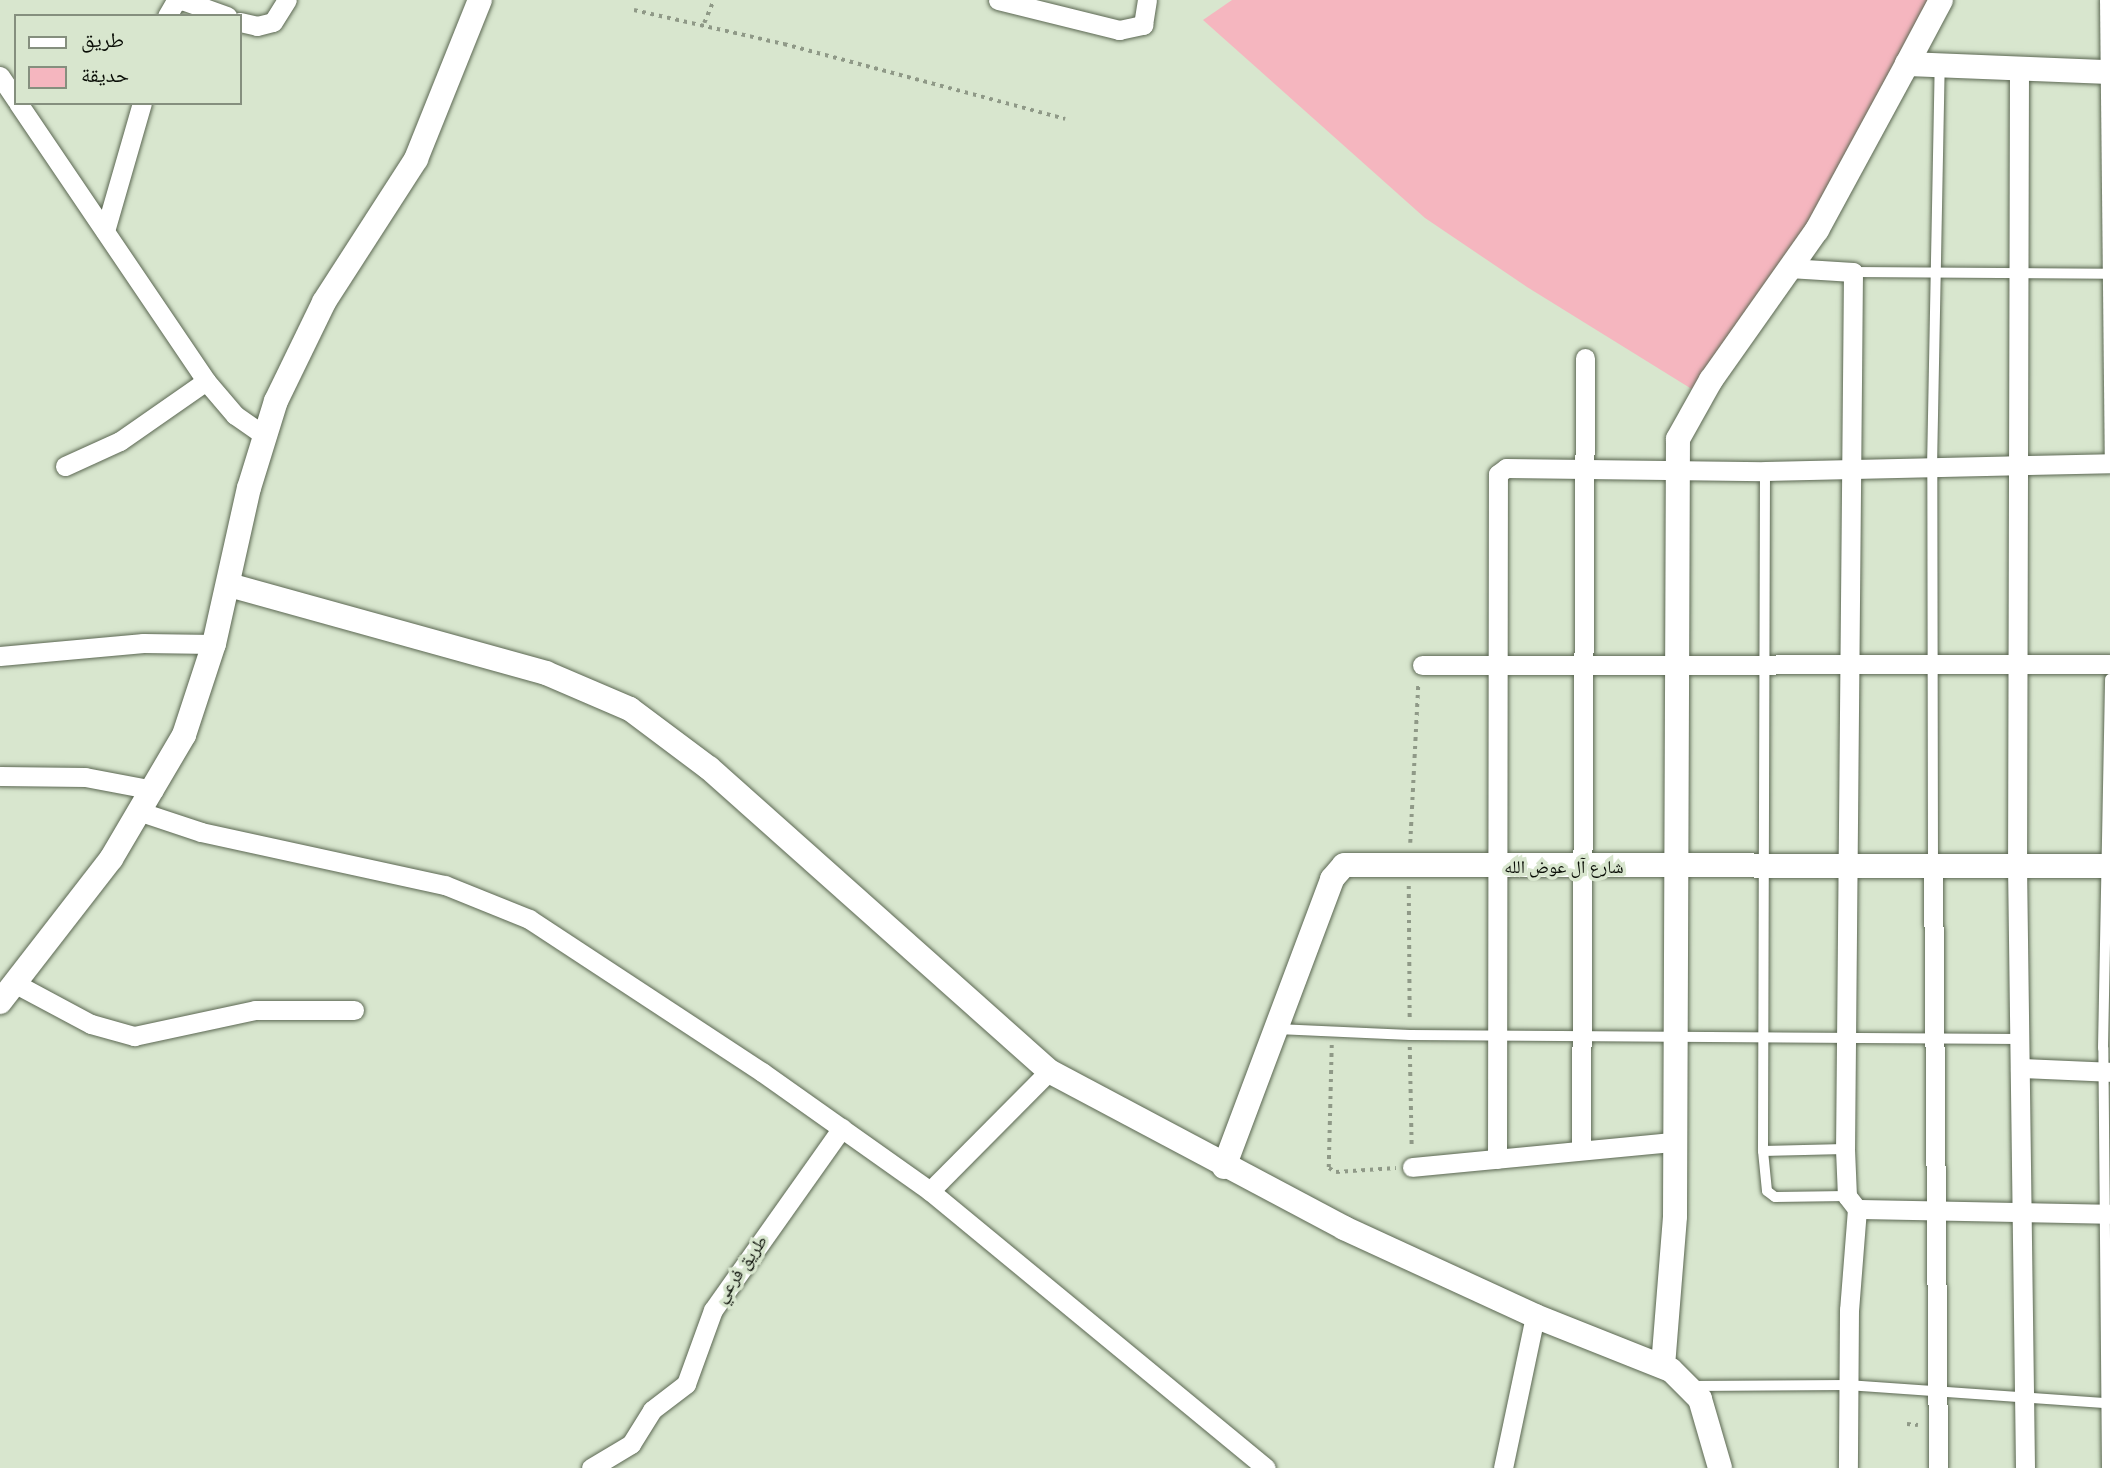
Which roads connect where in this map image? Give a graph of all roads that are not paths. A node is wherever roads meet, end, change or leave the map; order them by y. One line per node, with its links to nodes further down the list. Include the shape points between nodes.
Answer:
1 (287, 0): 9 (street, via 278,16 265,25)
2 (480, 0): 26 (street, via 416,159 324,302)
3 (998, 0): 4 (street, via 1119,30 1143,25)
4 (1147, 0)
5 (1941, 0): 10 (street)
6 (2105, 0): 13 (lane)
7 (168, 14): 8 (street, via 175,2 182,0)
8 (221, 14)
9 (242, 22)
10 (1907, 64): 11 (street); 19 (street, via 1817,230)
11 (1941, 66): 12 (street); 21 (lane)
12 (2019, 69): 13 (street); 22 (street)
13 (2107, 72): 23 (lane)
14 (0, 76): 15 (street)
15 (14, 97)
16 (19, 105): 18 (street)
17 (141, 105): 18 (street)
18 (105, 231): 25 (street)
19 (1790, 268): 20 (street); 34 (street, via 1690,411 1678,439)
20 (1853, 272): 21 (lane); 33 (street)
21 (1934, 274): 22 (lane); 31 (lane)
22 (2018, 274): 23 (lane); 30 (street)
23 (2109, 274): 27 (lane)
24 (1586, 358): 32 (street)
25 (206, 381): 26 (street, via 235,415); 29 (street, via 120,441)
26 (264, 435): 36 (street)
27 (2110, 457)
28 (2110, 463): 30 (street)
29 (65, 466)
30 (2018, 467): 31 (street); 47 (street)
31 (1932, 468): 33 (street); 45 (lane)
32 (1585, 469): 34 (street); 40 (street, via 1506,468 1497,476); 46 (street)
33 (1850, 469): 35 (street); 44 (street)
34 (1674, 470): 35 (street); 42 (street)
35 (1765, 471): 43 (lane)
36 (229, 585): 37 (street); 72 (street, via 546,673 630,709 709,768)
37 (214, 644): 38 (street, via 143,643); 50 (street, via 184,735)
38 (0, 656)
39 (1422, 664): 40 (street)
40 (1498, 664): 46 (street); 58 (street)
41 (2110, 664): 47 (street)
42 (1674, 665): 43 (street); 46 (street); 56 (street)
43 (1764, 665): 44 (street); 53 (lane)
44 (1847, 665): 45 (street); 52 (street)
45 (1934, 665): 47 (street); 54 (lane)
46 (1584, 666): 59 (street)
47 (2020, 666): 55 (street)
48 (2110, 679): 57 (lane)
49 (0, 776): 50 (street, via 85,778)
50 (155, 790): 51 (street)
51 (141, 812): 60 (street); 74 (street, via 201,832 389,870 505,906)
52 (1848, 862): 53 (street, شارع آل عوض الله); 54 (street, شارع آل عوض الله); 66 (street)
53 (1763, 864): 56 (street, شارع آل عوض الله); 64 (lane)
54 (1933, 864): 55 (street, شارع آل عوض الله); 67 (street)
55 (2017, 864): 57 (street, شارع آل عوض الله); 69 (street)
56 (1676, 866): 59 (street, شارع آل عوض الله); 68 (street)
57 (2108, 866): 70 (lane)
58 (1499, 868): 59 (street, شارع آل عوض الله); 62 (street, شارع آل عوض الله, via 1349,864 1335,873); 63 (street)
59 (1584, 868): 65 (street)
60 (8, 993): 61 (street, via 135,1037 255,1010)
61 (354, 1010)
62 (1273, 1029): 63 (lane); 80 (street, شارع آل عوض الله)
63 (1496, 1034): 65 (lane); 79 (street)
64 (1764, 1035): 66 (lane); 68 (lane); 78 (lane)
65 (1584, 1036): 68 (lane); 77 (street)
66 (1847, 1036): 67 (lane); 76 (street)
67 (1933, 1036): 69 (lane); 85 (street)
68 (1677, 1037): 75 (street)
69 (2020, 1039): 71 (street)
70 (2106, 1048): 73 (lane)
71 (2020, 1068): 73 (street); 84 (street)
72 (1049, 1071): 80 (street); 82 (street)
73 (2106, 1072): 86 (lane)
74 (842, 1128): 82 (street); 95 (street, طريق فرعي, via 713,1310 686,1384 652,1410 631,1444)
75 (1674, 1142): 77 (street); 88 (street, via 1673,1289)
76 (1845, 1149): 78 (lane); 83 (street)
77 (1581, 1150): 79 (street)
78 (1763, 1151): 83 (lane, via 1767,1191 1775,1197)
79 (1497, 1158): 81 (street)
80 (1224, 1167): 87 (street)
81 (1412, 1167)
82 (930, 1191): 96 (street)
83 (1852, 1203): 85 (street); 89 (street)
84 (2023, 1212): 85 (street); 86 (street); 93 (street)
85 (1938, 1213): 92 (street)
86 (2109, 1214): 91 (lane)
87 (1535, 1316): 88 (street); 97 (street)
88 (1663, 1366): 90 (street)
89 (1847, 1385): 90 (lane); 92 (lane); 99 (street)
90 (1692, 1386): 98 (street, via 1711,1426)
91 (2109, 1388): 94 (lane)
92 (1938, 1390): 93 (lane); 100 (street)
93 (2027, 1396): 94 (lane); 101 (street)
94 (2107, 1403): 102 (lane)
95 (591, 1468)
96 (1266, 1468)
97 (1503, 1468)
98 (1720, 1468)
99 (1848, 1468)
100 (1938, 1468)
101 (2025, 1468)
102 (2107, 1468)

